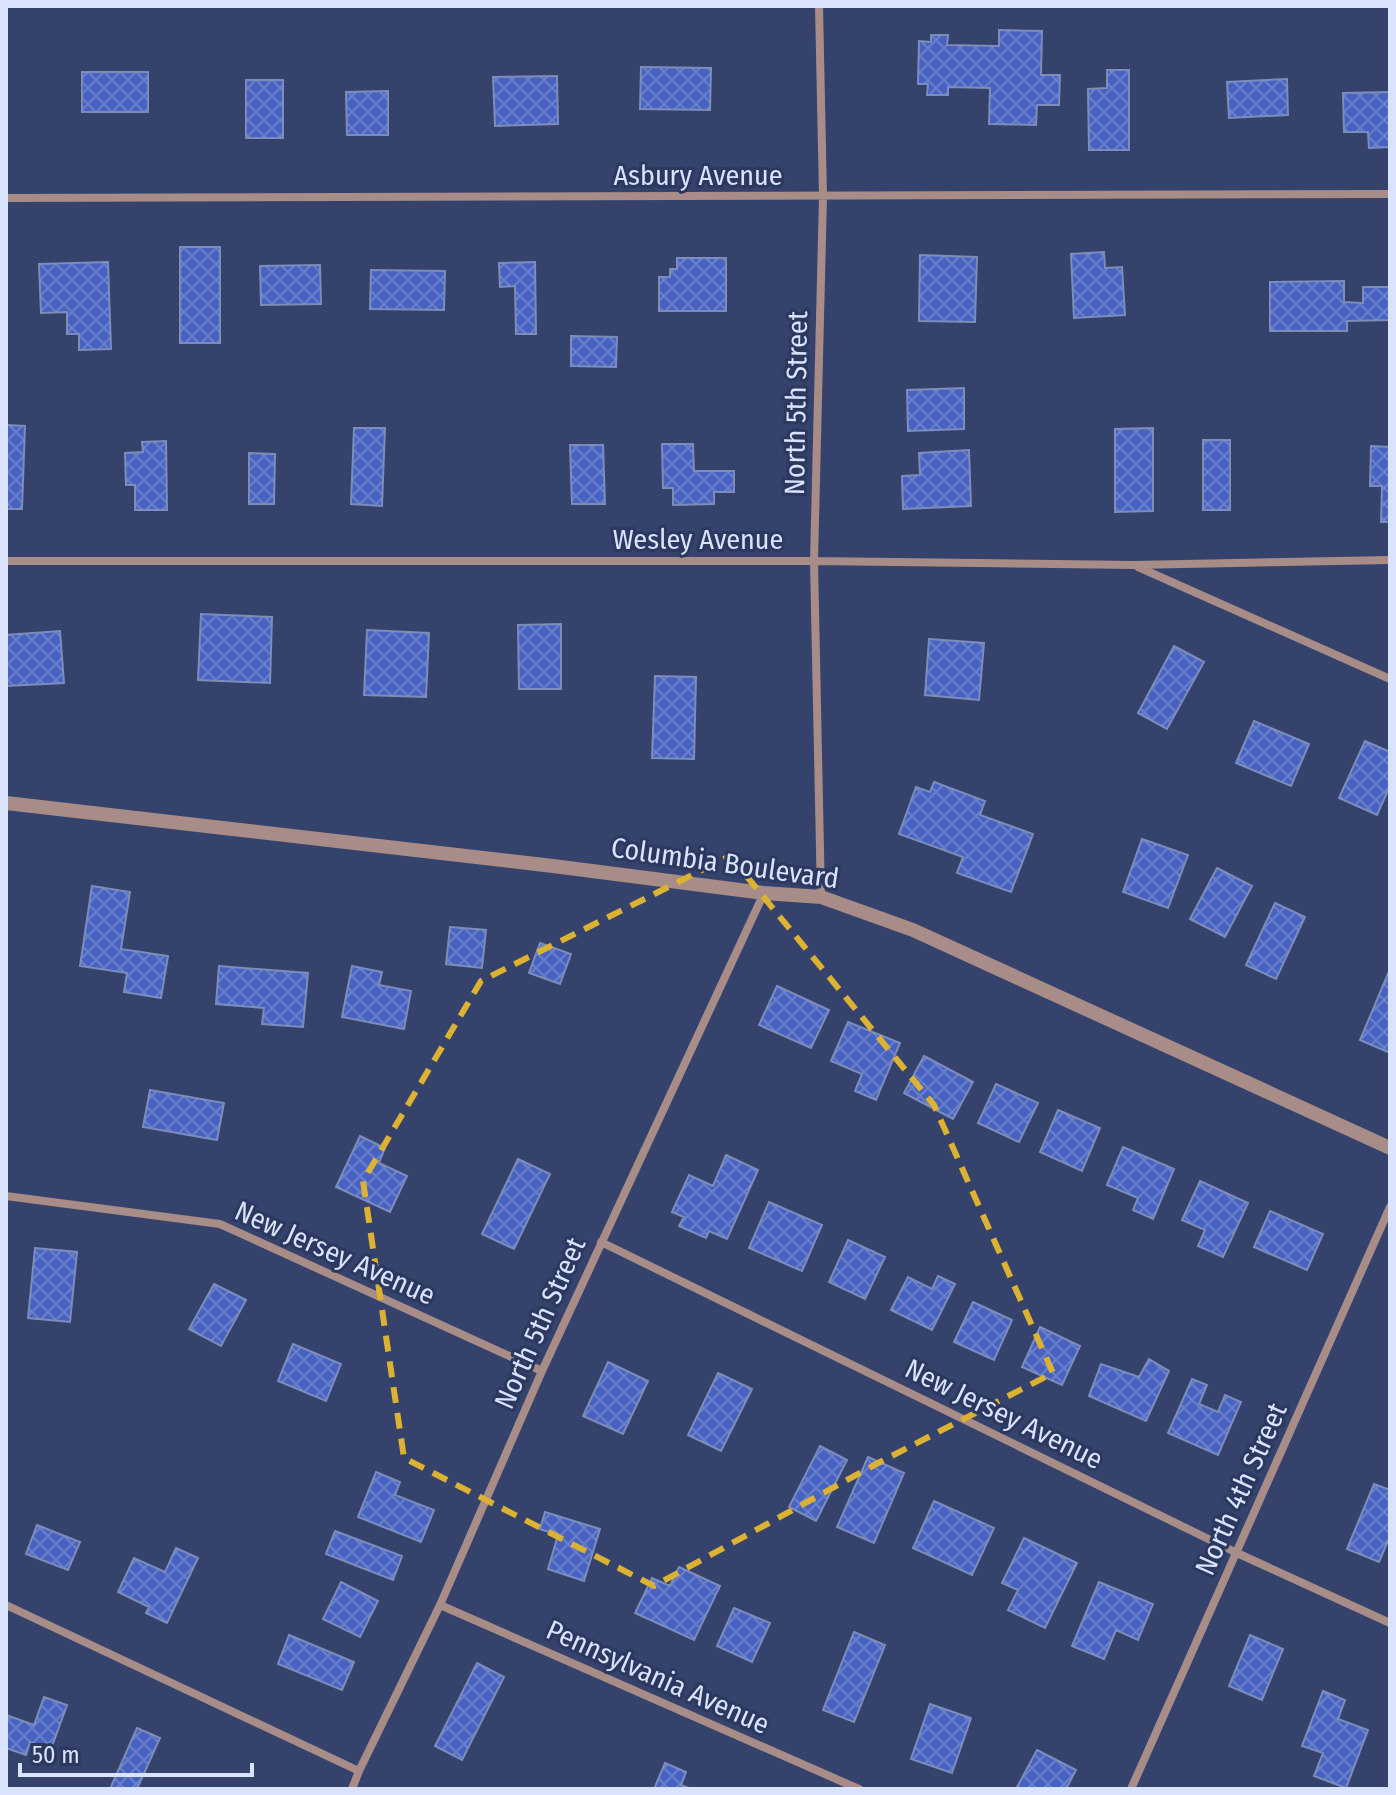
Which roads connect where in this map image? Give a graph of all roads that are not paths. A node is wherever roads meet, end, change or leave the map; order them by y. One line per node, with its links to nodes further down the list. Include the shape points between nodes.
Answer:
1 (819, 6): 3 (street, North 5th Street)
2 (1390, 194): 3 (street, Asbury Avenue)
3 (823, 197): 4 (street, Asbury Avenue); 7 (street, North 5th Street)
4 (6, 198)
5 (1390, 560): 8 (street, Wesley Avenue)
6 (6, 561): 7 (street, Wesley Avenue)
7 (814, 561): 8 (street, Wesley Avenue); 12 (street, North 5th Street)
8 (1133, 565): 9 (street)
9 (1390, 679)
10 (6, 803): 11 (street, Columbia Boulevard)
11 (764, 893): 12 (street, Columbia Boulevard); 16 (street, North 5th Street)
12 (821, 897): 13 (street, Columbia Boulevard, via 913,930)
13 (1390, 1148)
14 (6, 1196): 17 (street, New Jersey Avenue, via 220,1224)
15 (1390, 1207): 18 (street, North 4th Street)
16 (601, 1242): 17 (street, North 5th Street); 18 (street, New Jersey Avenue)
17 (542, 1371): 20 (street, North 5th Street)
18 (1237, 1553): 21 (street, New Jersey Avenue); 25 (street, North 4th Street)
19 (6, 1605): 22 (street)
20 (440, 1605): 22 (street, North 5th Street); 24 (street, Pennsylvania Avenue)
21 (1390, 1623)
22 (359, 1771): 23 (street, North 5th Street)
23 (352, 1789)
24 (859, 1789)
25 (1131, 1789)

